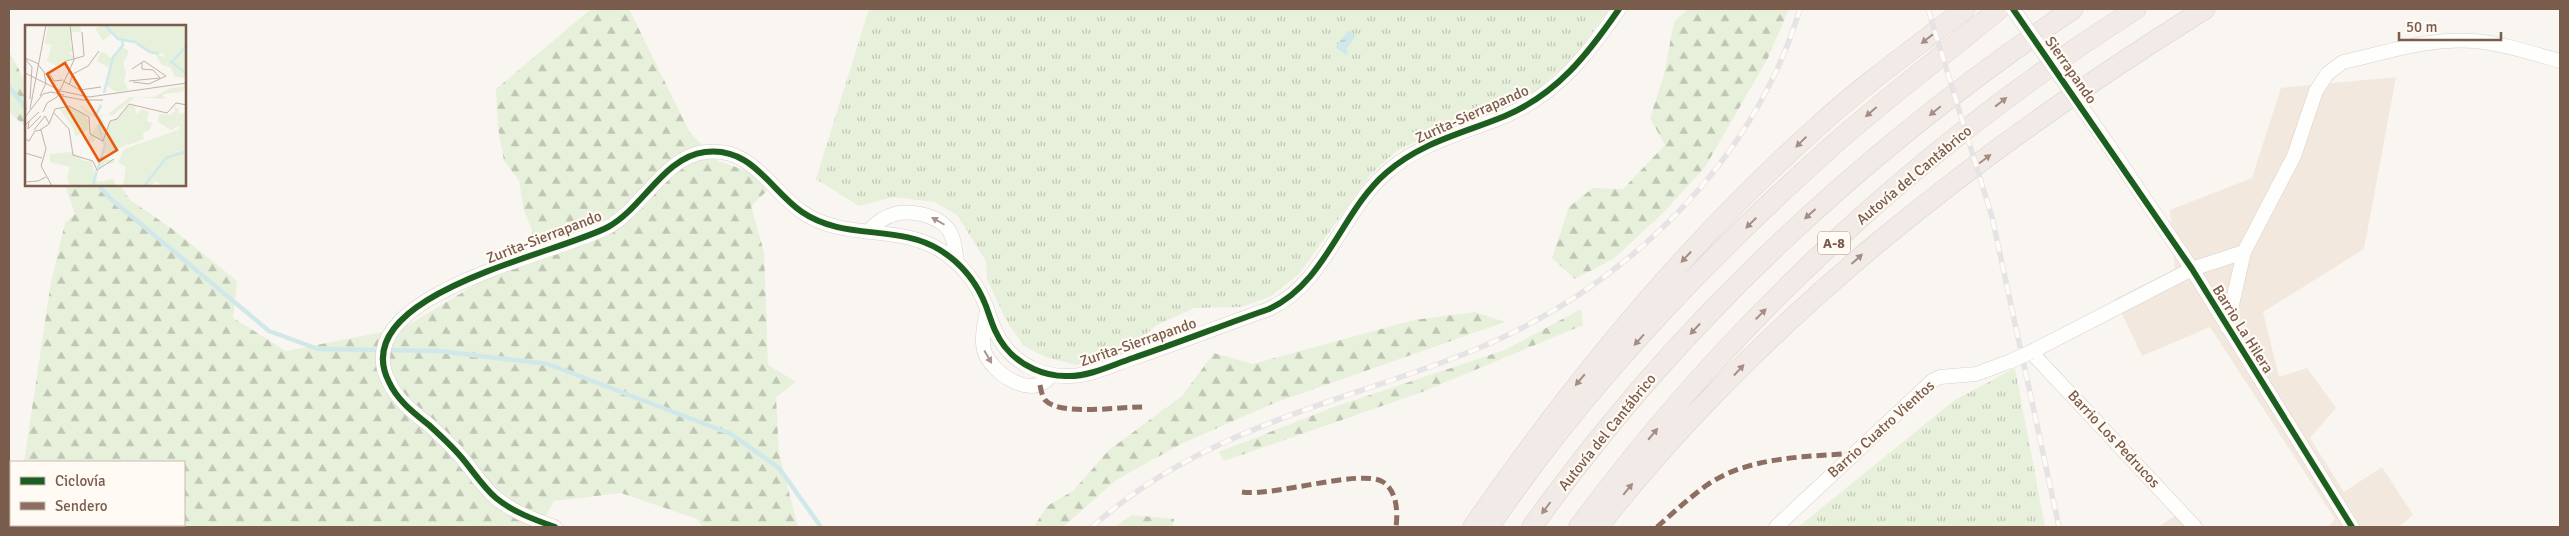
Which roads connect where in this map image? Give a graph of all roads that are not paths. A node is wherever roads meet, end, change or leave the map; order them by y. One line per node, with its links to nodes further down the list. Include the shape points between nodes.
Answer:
1 (1619, 9): 19 (street, Zurita-Sierrapando, via 1585,56 1545,94 1505,116 1425,146 1390,170 1362,200 1309,278 1284,301 1089,373)
2 (1965, 9): 21 (highway, one-way to 21, via 1818,126 1731,209 1652,293 1575,385)
3 (1999, 9): 9 (highway)
4 (2007, 9): 9 (highway)
5 (2013, 9): 11 (street, Sierrapando, bridge)
6 (2073, 9): 23 (highway, Autovía del Cantábrico / A-8, one-way to 23, via 1935,111 1828,198 1775,248 1673,352 1605,432)
7 (2136, 9): 24 (highway, Autovía del Cantábrico / A-8, one-way to 7, via 1716,361 1837,240 1900,184 2010,96)
8 (2203, 11): 25 (highway, one-way to 8, via 1632,484 1754,354 1877,241 1996,150)
9 (1950, 49): 22 (highway, one-way to 22, via 1895,91 1807,169 1670,305 1545,450)
10 (2560, 61): 13 (street, Barrio La Hilera, via 2499,44 2452,40 2343,62 2334,67 2316,91 2294,156)
11 (2109, 146): 15 (street, Barrio La Hilera)
12 (868, 232): 14 (street, Zurita-Sierrapando, via 913,238 933,246); 14 (street, one-way to 12, via 949,230 933,218 910,212 896,213 883,218); 20 (street, Zurita-Sierrapando, via 834,227 805,215 762,172 743,159 719,152 698,153 675,166 634,207 609,226 492,270 440,294 405,316 388,336 382,352 383,368 397,396 451,446 496,498 516,511)
13 (2244, 252): 15 (street); 17 (street, Barrio La Hilera)
14 (957, 263): 16 (street, Zurita-Sierrapando, via 976,286)
15 (2192, 269): 17 (street, Barrio La Hilera); 18 (street)
16 (987, 310): 19 (street, Zurita-Sierrapando, via 998,337 1009,351 1029,366); 19 (street, one-way to 19, via 984,350 997,369 1026,386 1040,385)
17 (2227, 327): 28 (street, Barrio La Hilera)
18 (2031, 352): 26 (street, Barrio Cuatro Vientos, bridge, via 1976,374 1940,377 1932,381); 27 (street, Barrio Los Pedrucos)
19 (1051, 374)
20 (555, 527)
21 (1472, 527)
22 (1489, 527)
23 (1532, 527)
24 (1579, 527)
25 (1598, 527)
26 (1776, 527)
27 (2195, 527)
28 (2352, 527)

